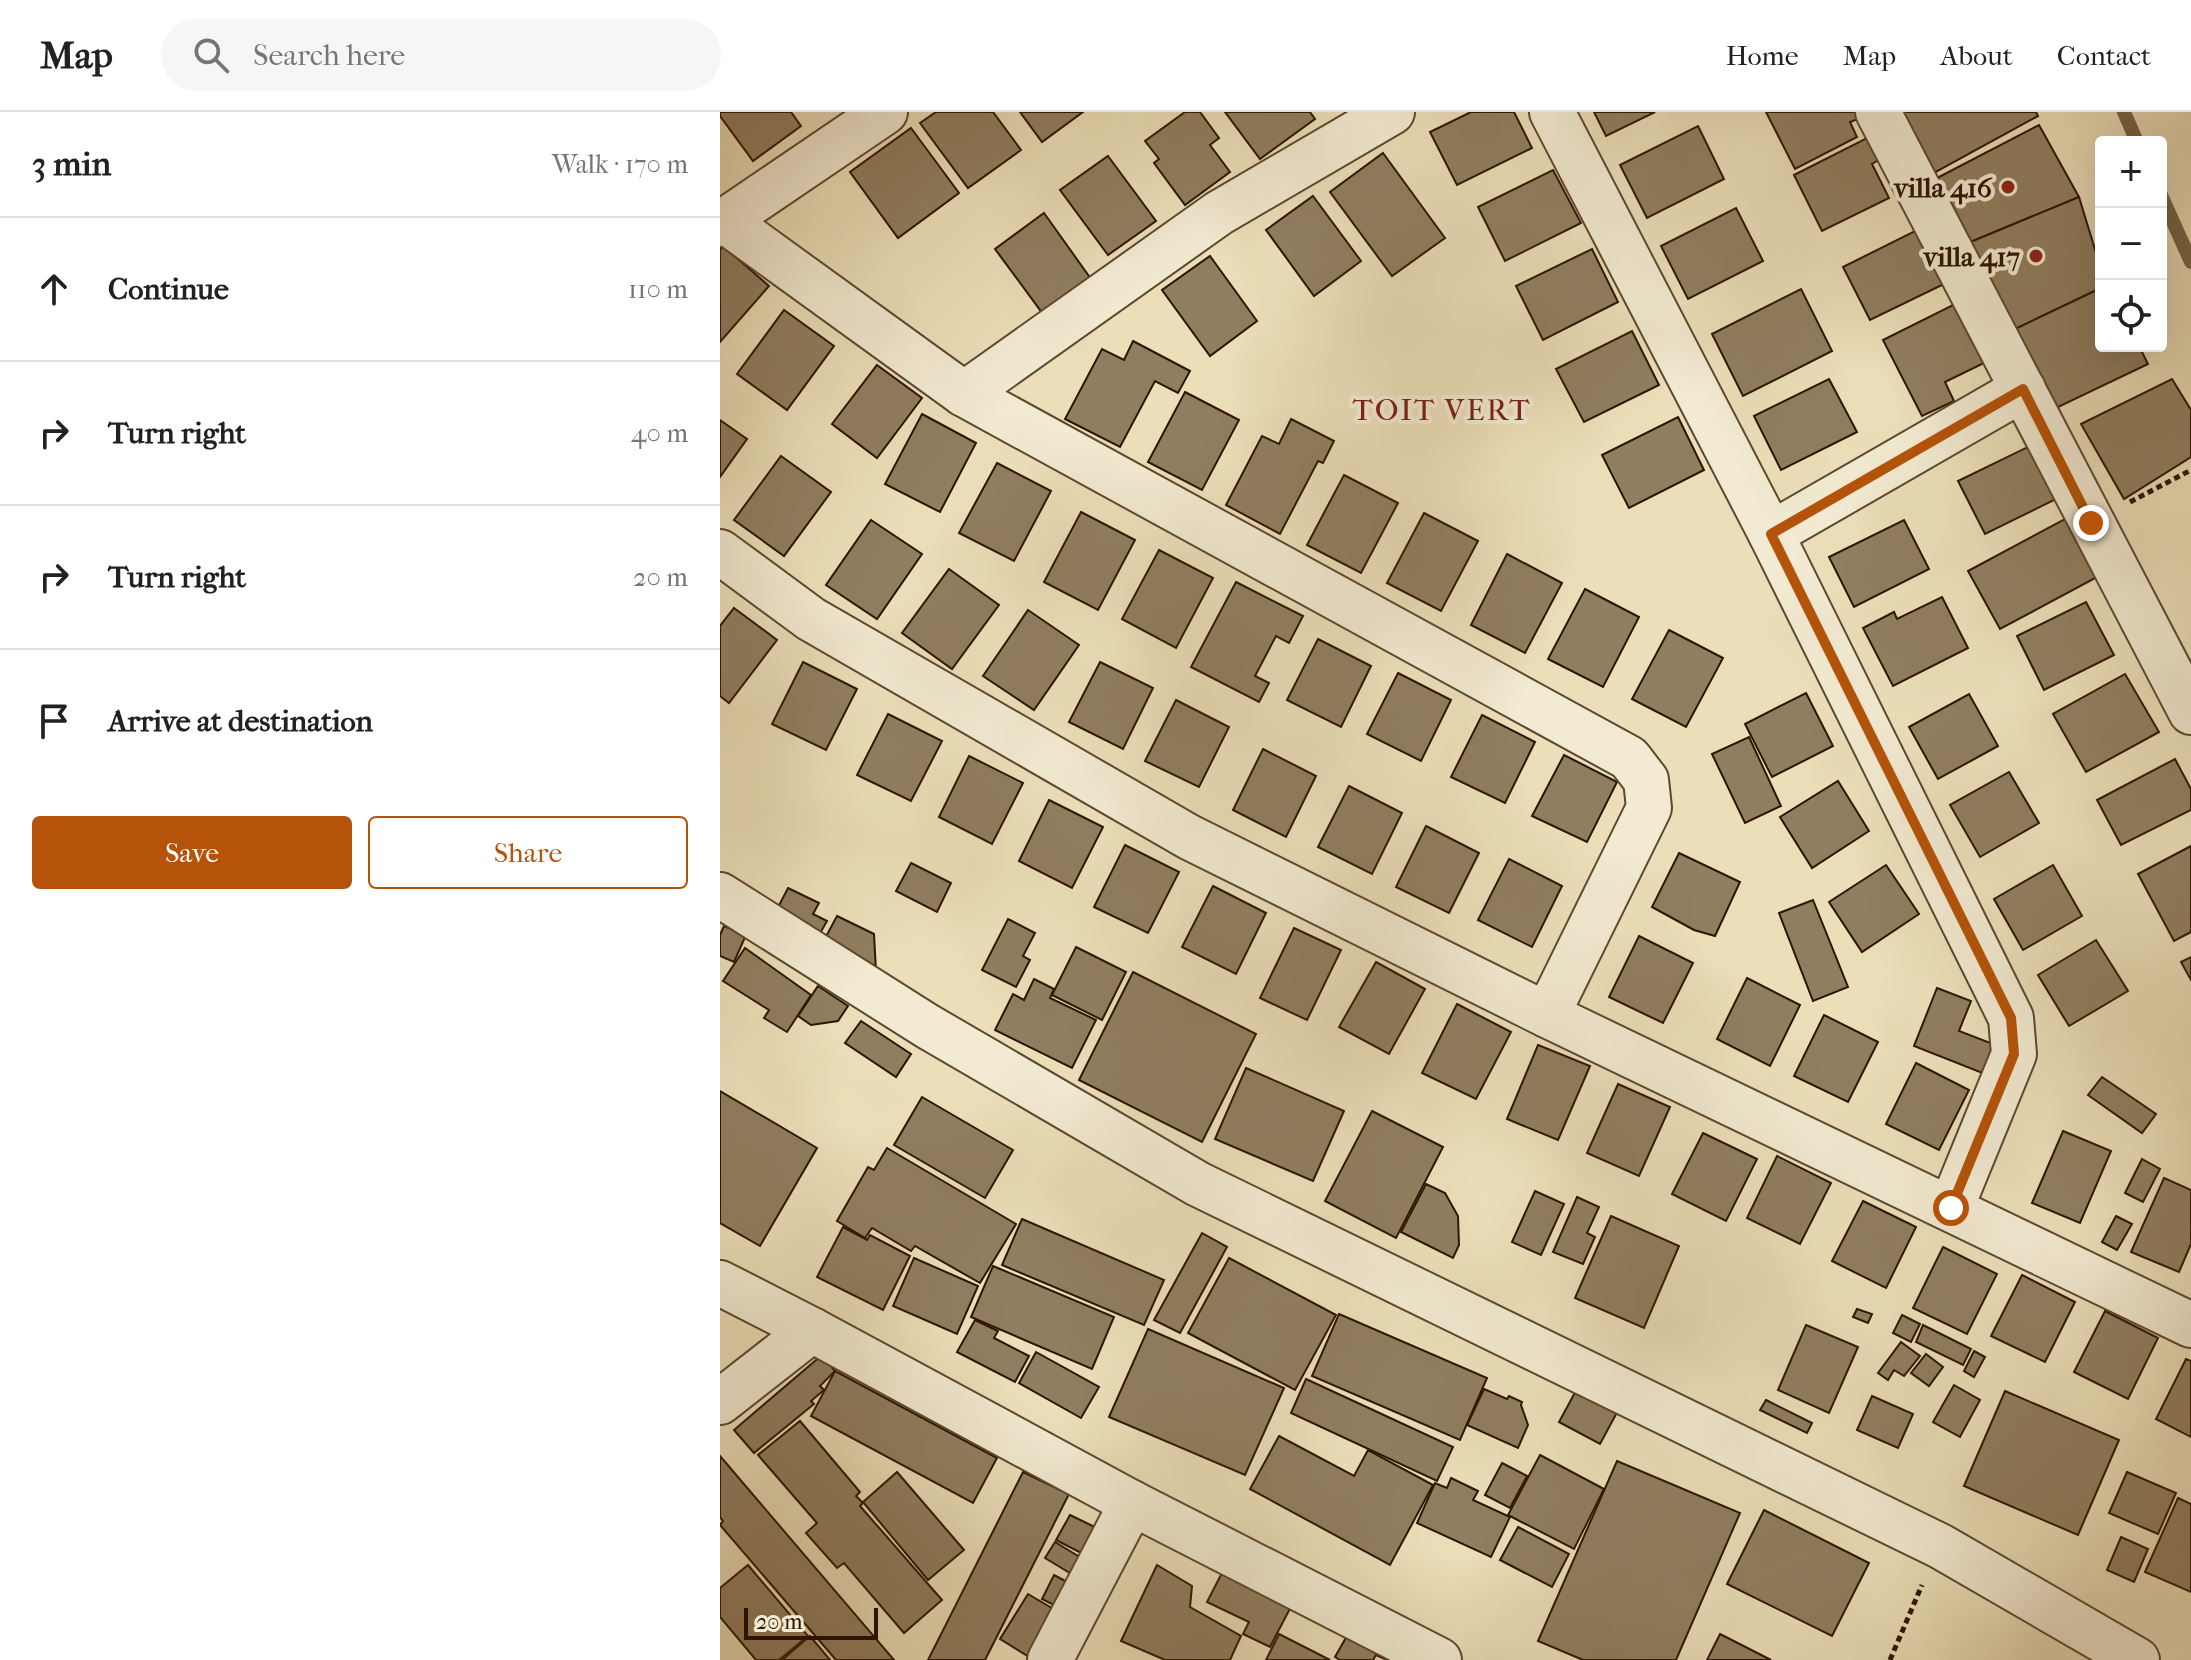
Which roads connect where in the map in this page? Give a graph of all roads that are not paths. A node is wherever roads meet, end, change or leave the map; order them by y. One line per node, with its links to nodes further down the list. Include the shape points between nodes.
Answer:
1 (885, 112): 5 (street)
2 (1392, 112): 7 (street, via 1219,213)
3 (1552, 112): 8 (street)
4 (1878, 112): 6 (street)
5 (722, 222): 7 (street)
6 (2023, 389): 8 (street); 10 (street)
7 (964, 394): 12 (street, via 1629,758 1646,780 1649,808)
8 (1771, 534): 13 (street, via 2011,1018 2014,1054)
9 (720, 552): 12 (street, via 811,619 1189,837)
10 (2191, 712)
11 (720, 895): 21 (street, via 927,1026 1198,1184 1939,1547)
12 (1547, 1015): 13 (street)
13 (1951, 1208): 15 (street)
14 (720, 1283): 16 (street)
15 (2191, 1325)
16 (812, 1330): 17 (street); 18 (street)
17 (720, 1402)
18 (1132, 1503): 19 (street); 20 (street)
19 (1050, 1660)
20 (1439, 1660)
21 (2137, 1660)

